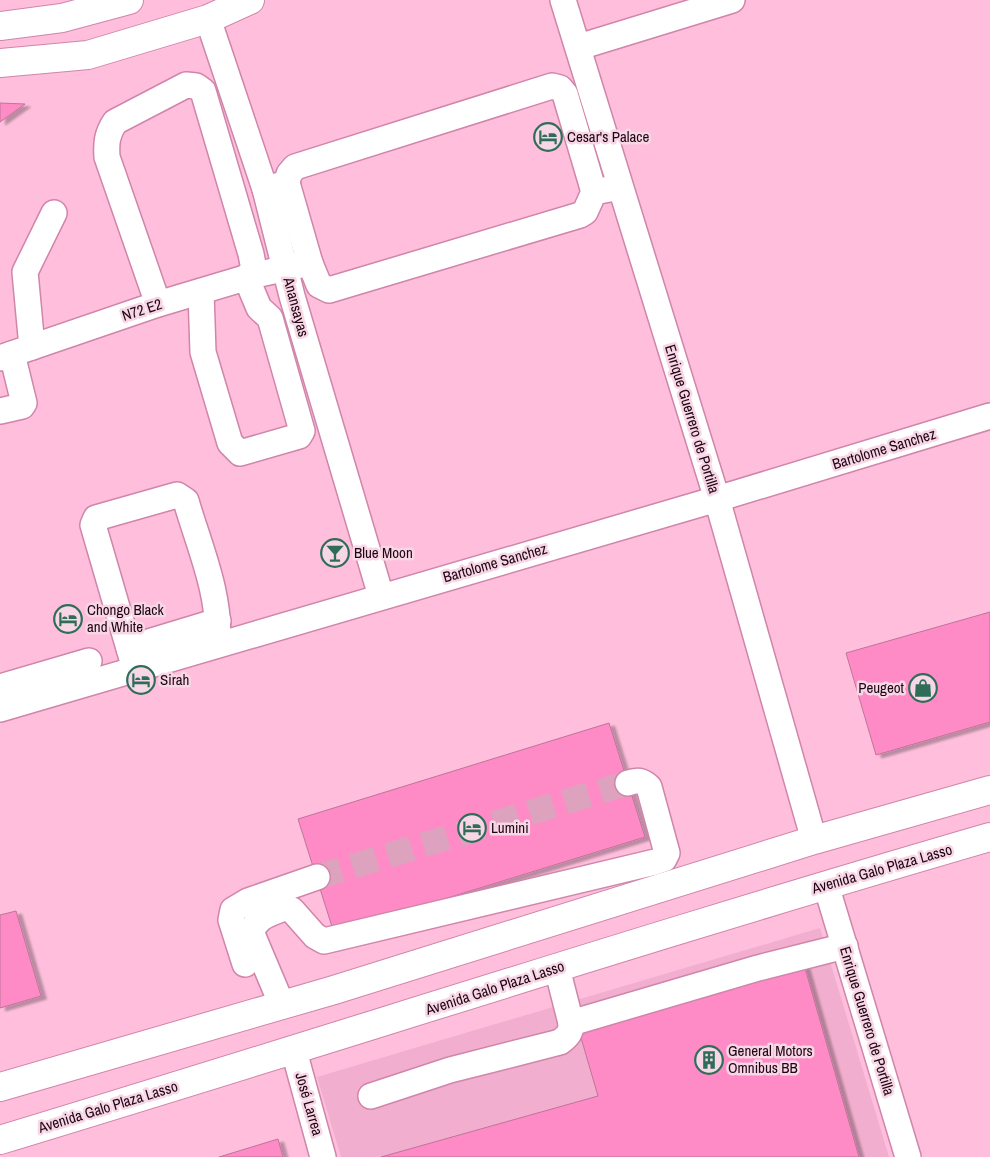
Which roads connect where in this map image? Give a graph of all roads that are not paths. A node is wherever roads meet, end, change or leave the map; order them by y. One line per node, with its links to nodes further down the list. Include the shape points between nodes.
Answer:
1 (128, 0): 6 (main road, via 62,18)
2 (250, 0): 5 (main road)
3 (563, 0): 7 (street, Enrique Guerrero de Portilla)
4 (732, 0): 7 (street)
5 (208, 19): 8 (main road, via 88,55); 9 (street, Anansayas)
6 (0, 26)
7 (579, 47): 10 (street, Enrique Guerrero de Portilla)
8 (0, 63)
9 (276, 186): 11 (street, via 295,167 552,86 565,94); 13 (street); 14 (street, Anansayas)
10 (620, 187): 11 (street); 21 (street, Enrique Guerrero de Portilla)
11 (594, 192): 13 (street, via 585,212 580,215 329,290 318,285)
12 (54, 213): 18 (street, via 25,272)
13 (310, 263): 14 (street, N72 E2)
14 (286, 266): 15 (street, N72 E2); 22 (street, Anansayas, via 292,296)
15 (250, 276): 16 (street, N72 E2); 16 (street, via 259,308 270,318 302,431 299,436 240,453 230,443 203,352); 17 (street, via 251,254 203,91 186,85 115,122 108,132 106,145)
16 (201, 292): 17 (street, N72 E2)
17 (158, 304): 18 (street, N72 E2)
18 (14, 353): 19 (street, via 24,403)
19 (0, 411)
20 (990, 416): 21 (street, Bartolome Sanchez)
21 (717, 499): 22 (street, Bartolome Sanchez); 31 (street, Enrique Guerrero de Portilla)
22 (381, 596): 23 (street, Bartolome Sanchez)
23 (217, 633): 24 (street, Bartolome Sanchez); 24 (street, via 214,596 186,501 182,497 177,495 96,518 93,525)
24 (132, 659): 27 (street, Bartolome Sanchez)
25 (89, 661): 26 (street)
26 (0, 687)
27 (0, 710)
28 (628, 782): 36 (street, via 637,780 650,787 667,853 664,859 324,941 315,936 292,910 284,908 258,920 252,934)
29 (990, 790): 31 (main road)
30 (990, 837): 33 (main road, Avenida Galo Plaza Lasso)
31 (814, 840): 36 (main road)
32 (317, 877): 36 (street, via 248,900 233,910 231,920 244,964)
33 (826, 885): 34 (street, Enrique Guerrero de Portilla); 35 (main road, Avenida Galo Plaza Lasso)
34 (845, 946): 37 (street); 43 (street, Enrique Guerrero de Portilla)
35 (557, 968): 37 (street); 38 (main road, Avenida Galo Plaza Lasso)
36 (274, 1007): 39 (main road)
37 (571, 1023): 40 (street, via 571,1031 560,1042 450,1070)
38 (294, 1051): 41 (main road, Avenida Galo Plaza Lasso); 42 (street, José Larrea)
39 (0, 1087)
40 (371, 1096)
41 (0, 1140)
42 (324, 1157)
43 (908, 1157)

